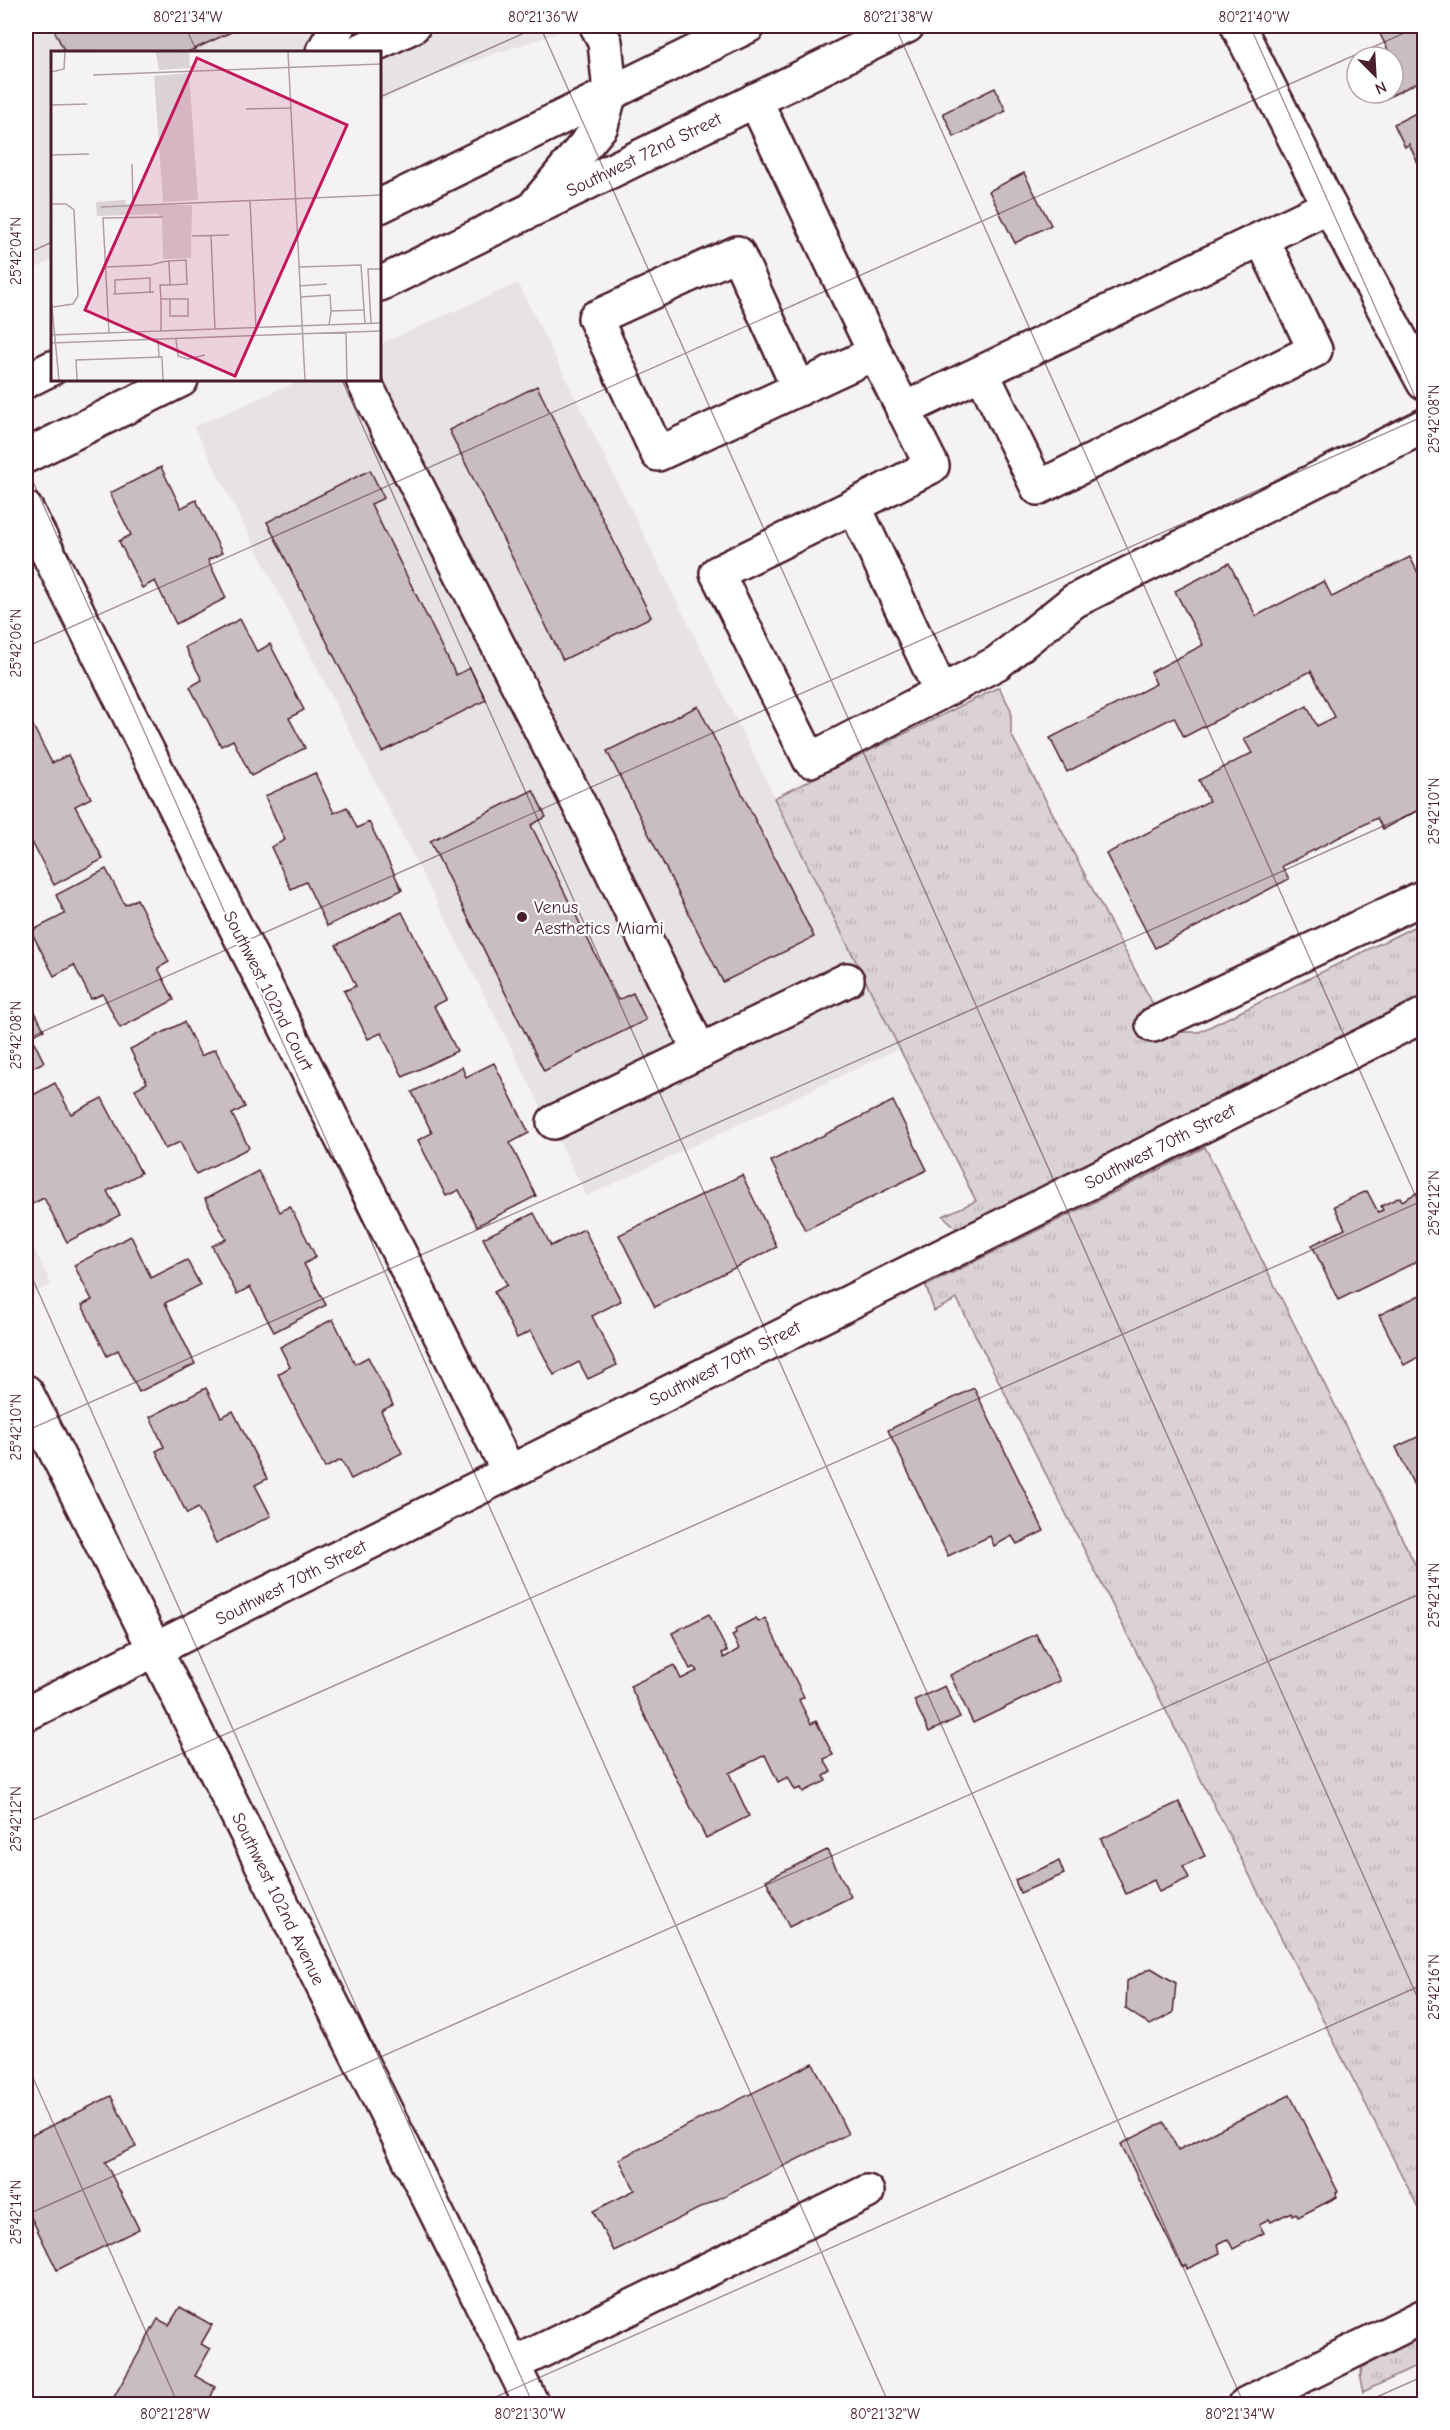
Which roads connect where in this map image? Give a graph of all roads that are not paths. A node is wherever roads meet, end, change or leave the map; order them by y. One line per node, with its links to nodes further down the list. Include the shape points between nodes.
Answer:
1 (338, 26): 7 (street)
2 (413, 26): 8 (street)
3 (597, 26): 9 (street, via 605,42)
4 (747, 26): 9 (street)
5 (907, 26): 10 (street, Southwest 72nd Street)
6 (1238, 26): 12 (street)
7 (324, 51)
8 (360, 51)
9 (610, 92): 11 (street); 13 (street, via 601,126)
10 (755, 100): 13 (street, Southwest 72nd Street); 16 (street)
11 (381, 206)
12 (1329, 206): 14 (street); 22 (street)
13 (530, 211): 15 (street, Southwest 72nd Street)
14 (1262, 239): 18 (street); 18 (street, via 1315,350 1038,488)
15 (381, 284)
16 (875, 353): 23 (street); 24 (street)
17 (51, 368): 19 (street)
18 (982, 374): 24 (street)
19 (26, 381)
20 (179, 381): 26 (street)
21 (364, 381): 34 (street)
22 (1425, 383)
23 (799, 389): 23 (street, via 658,454 595,318 736,253)
24 (903, 410): 27 (street, via 932,466)
25 (1425, 426): 29 (street, via 1074,601 997,663)
26 (26, 456)
27 (854, 506): 29 (street); 29 (street, via 717,573 810,760)
28 (26, 509): 37 (street, Southwest 102nd Court)
29 (941, 692)
30 (1425, 897): 33 (street)
31 (847, 980): 34 (street)
32 (1425, 1015): 37 (street, Southwest 70th Street)
33 (1154, 1025)
34 (700, 1052): 35 (street)
35 (554, 1122)
36 (26, 1392): 38 (street, Southwest 102nd Avenue)
37 (509, 1472): 38 (street, Southwest 70th Street)
38 (155, 1650): 39 (street, Southwest 70th Street); 42 (street, Southwest 102nd Avenue)
39 (26, 1714)
40 (867, 2192): 42 (street)
41 (1425, 2316): 44 (street)
42 (512, 2364): 43 (street, Southwest 102nd Avenue)
43 (532, 2404)
44 (1246, 2404)

